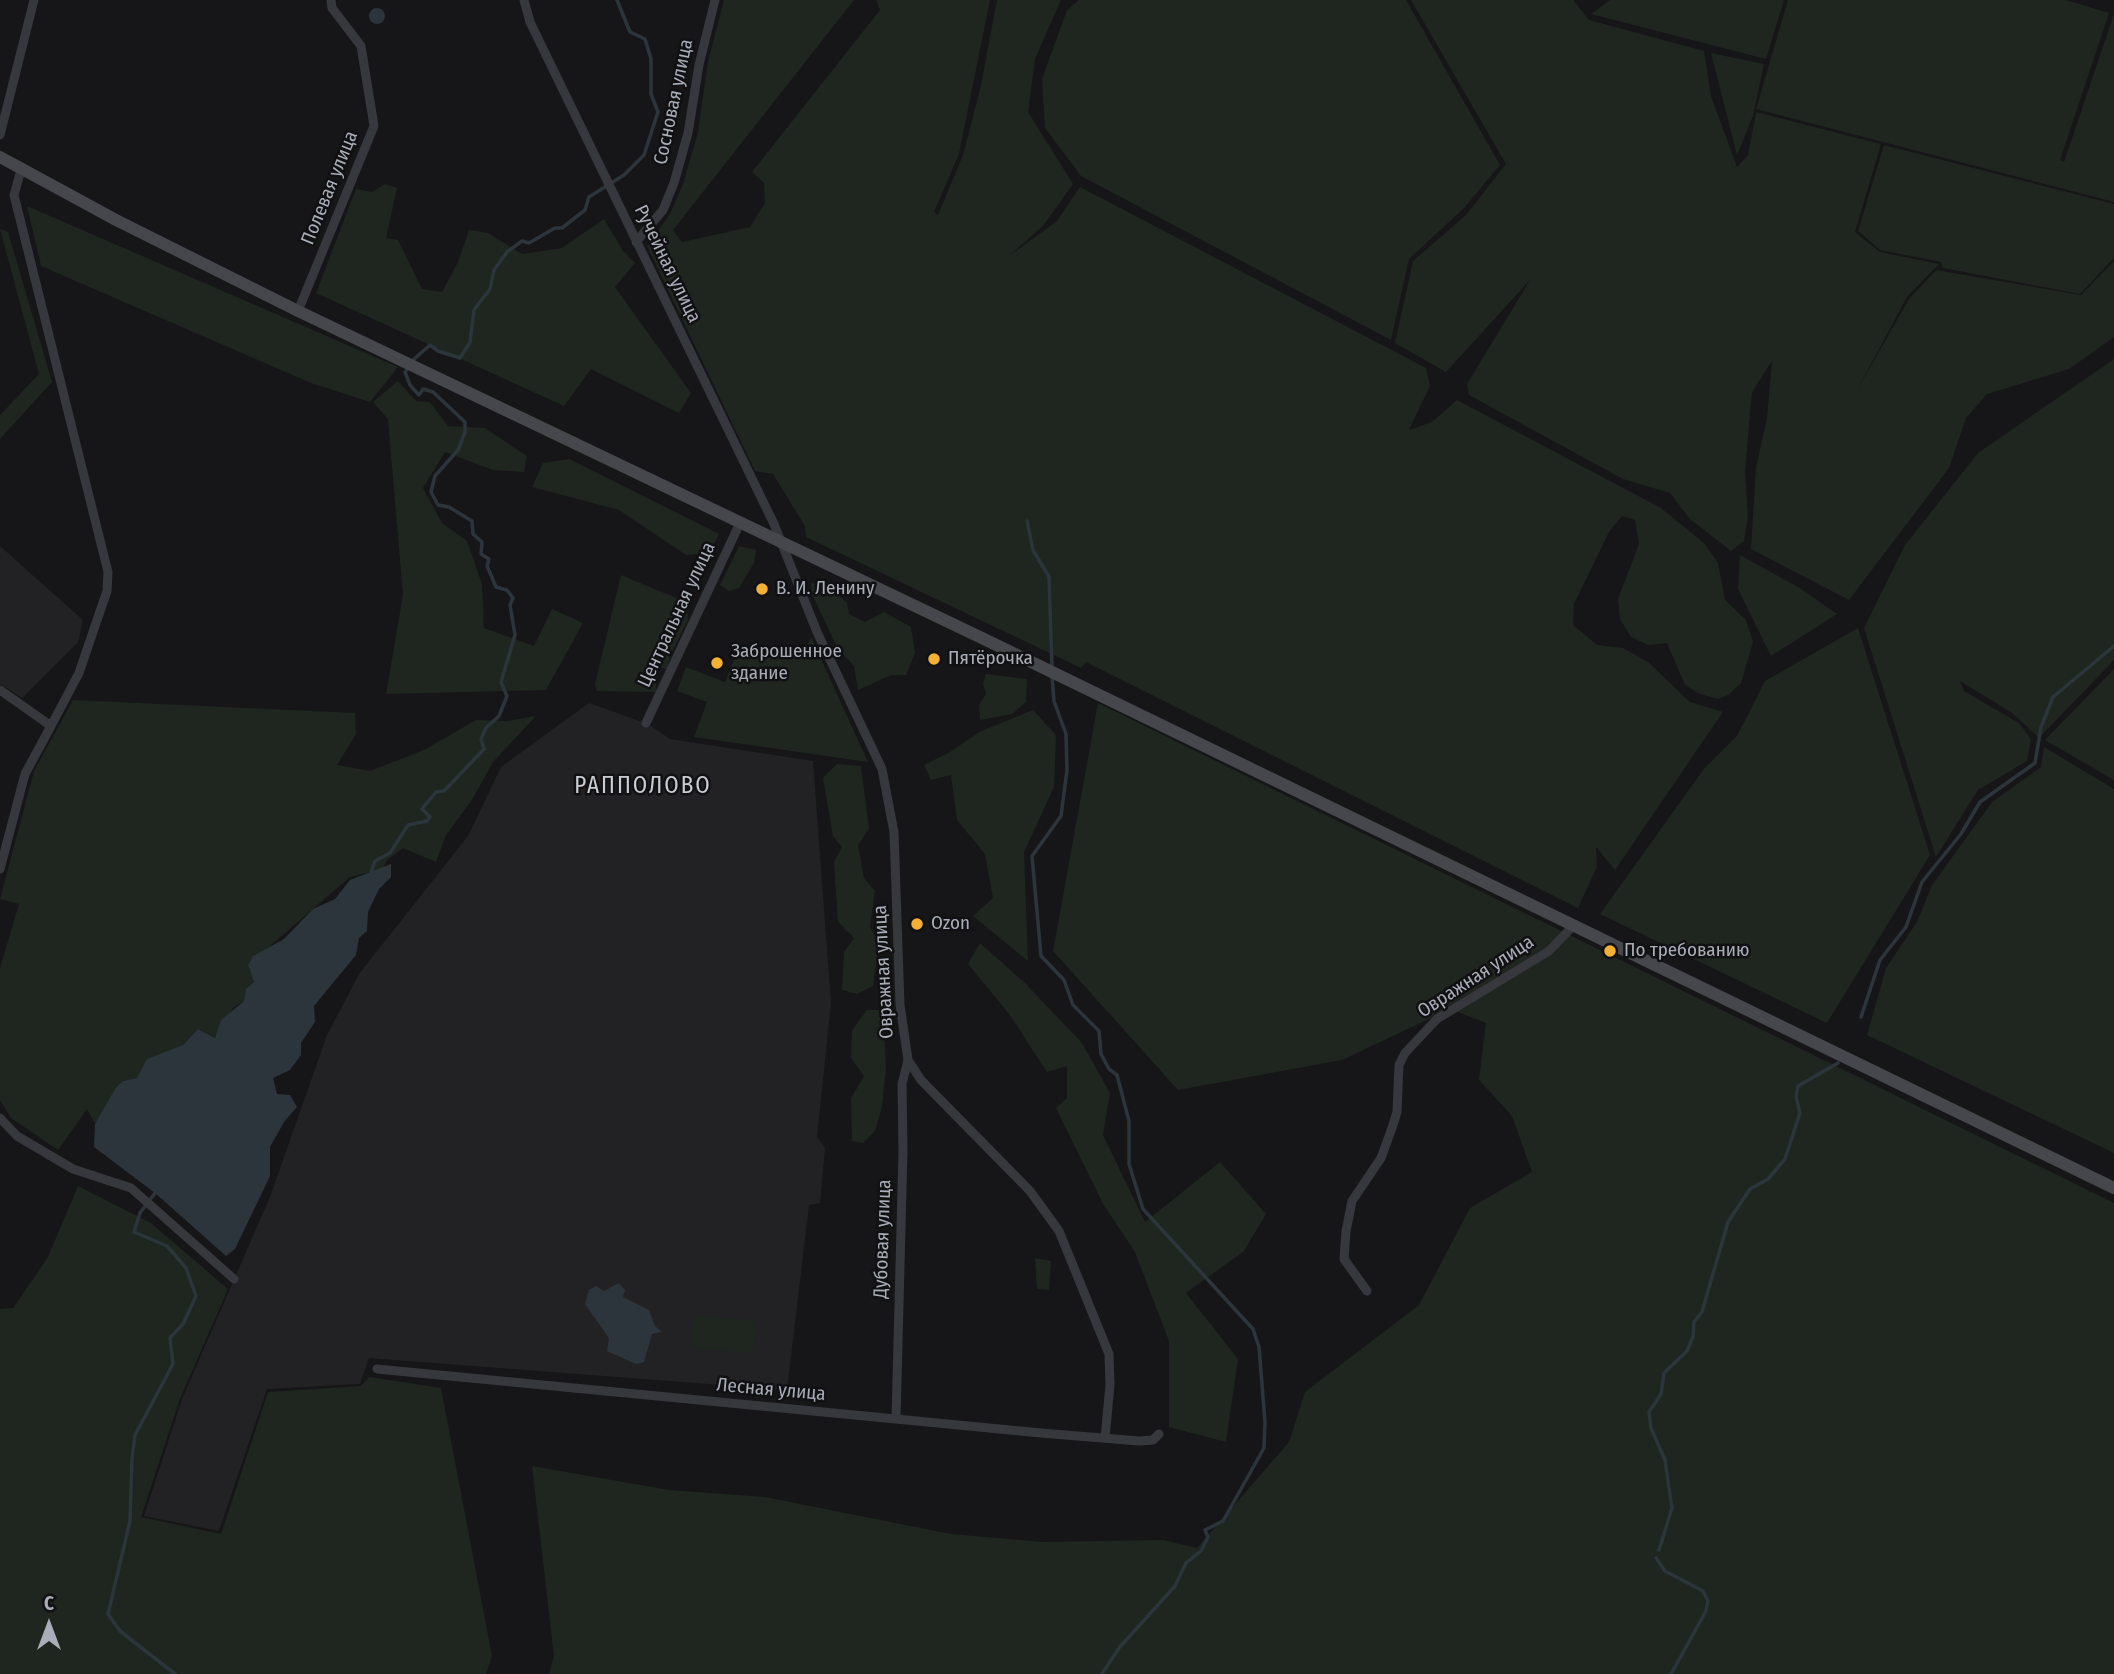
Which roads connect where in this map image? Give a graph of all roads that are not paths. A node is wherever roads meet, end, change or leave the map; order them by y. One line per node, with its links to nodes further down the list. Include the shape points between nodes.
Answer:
1 (34, 0): 5 (street)
2 (331, 0): 9 (street, Полевая улица, via 360,46 374,126)
3 (523, 0): 8 (street, Ручейная улица)
4 (715, 0): 8 (street, Сосновая улица, via 674,183 663,210)
5 (0, 135)
6 (0, 157): 7 (main road)
7 (21, 170): 9 (main road); 14 (street, via 14,195 108,572 107,591 79,673)
8 (636, 242): 11 (street, Ручейная улица)
9 (298, 311): 10 (main road)
10 (740, 523): 11 (main road); 13 (street, Центральная улица)
11 (781, 543): 16 (main road); 17 (street, Овражная улица, via 887,787 894,832 900,1005)
12 (0, 690): 14 (street)
13 (646, 723)
14 (51, 726): 15 (street, via 25,774)
15 (0, 869)
16 (1573, 926): 19 (main road); 21 (street, Овражная улица, via 1549,951 1437,1019 1405,1053 1399,1065 1392,1128 1381,1158 1352,1201 1346,1231 1344,1259)
17 (908, 1060): 23 (street, Дубовая улица, via 902,1084); 25 (street, Овражная улица, via 930,1090 1030,1191 1059,1231 1109,1354)
18 (0, 1118): 20 (street, via 17,1136 73,1169 131,1188)
19 (2114, 1188)
20 (234, 1279)
21 (1367, 1292)
22 (377, 1369): 23 (street, Лесная улица)
23 (896, 1419): 25 (street, Лесная улица)
24 (1159, 1434): 25 (street, Лесная улица, via 1153,1440)
25 (1105, 1438)

